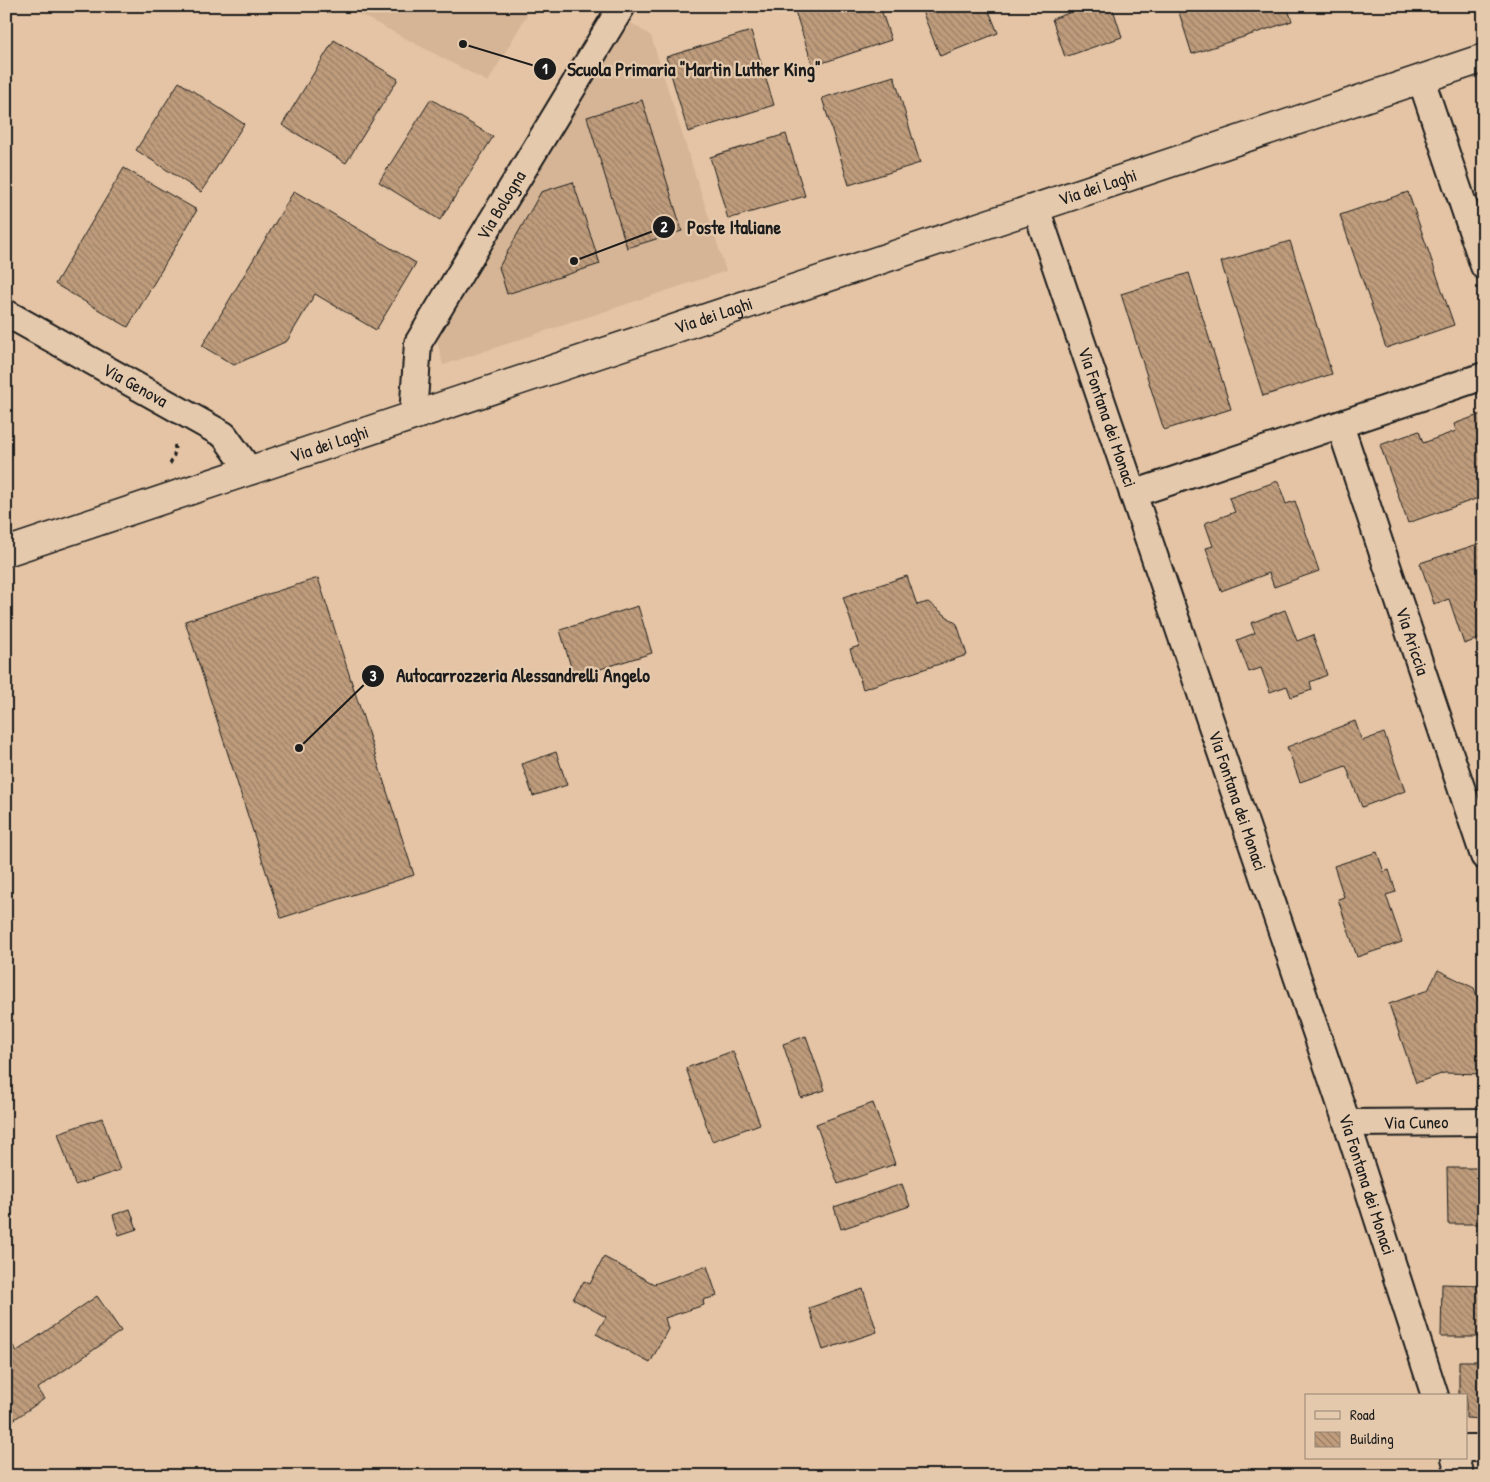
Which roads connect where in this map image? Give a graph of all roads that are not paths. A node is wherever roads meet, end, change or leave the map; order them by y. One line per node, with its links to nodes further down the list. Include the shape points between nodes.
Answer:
1 (622, 6): 8 (street, Via Bologna, via 418,343)
2 (1484, 58): 3 (main road, Via dei Laghi)
3 (1421, 79): 4 (main road, Via dei Laghi); 5 (street)
4 (1036, 208): 8 (main road, Via dei Laghi); 11 (street, Via Fontana dei Monaci)
5 (1484, 266)
6 (6, 313): 10 (street, Via Genova, via 224,435)
7 (1484, 376): 9 (street)
8 (414, 416): 10 (main road, Via dei Laghi)
9 (1340, 425): 11 (street); 13 (street, Via Ariccia)
10 (250, 471): 12 (main road, Via dei Laghi)
11 (1133, 494): 15 (street, Via Fontana dei Monaci)
12 (6, 552)
13 (1484, 856)
14 (1484, 1122): 15 (street, Via Cuneo)
15 (1347, 1123): 16 (street, Via Fontana dei Monaci)
16 (1434, 1394)
17 (1468, 1448): 18 (street)
18 (1484, 1448)
19 (1456, 1460): 20 (street)
20 (1460, 1476)

